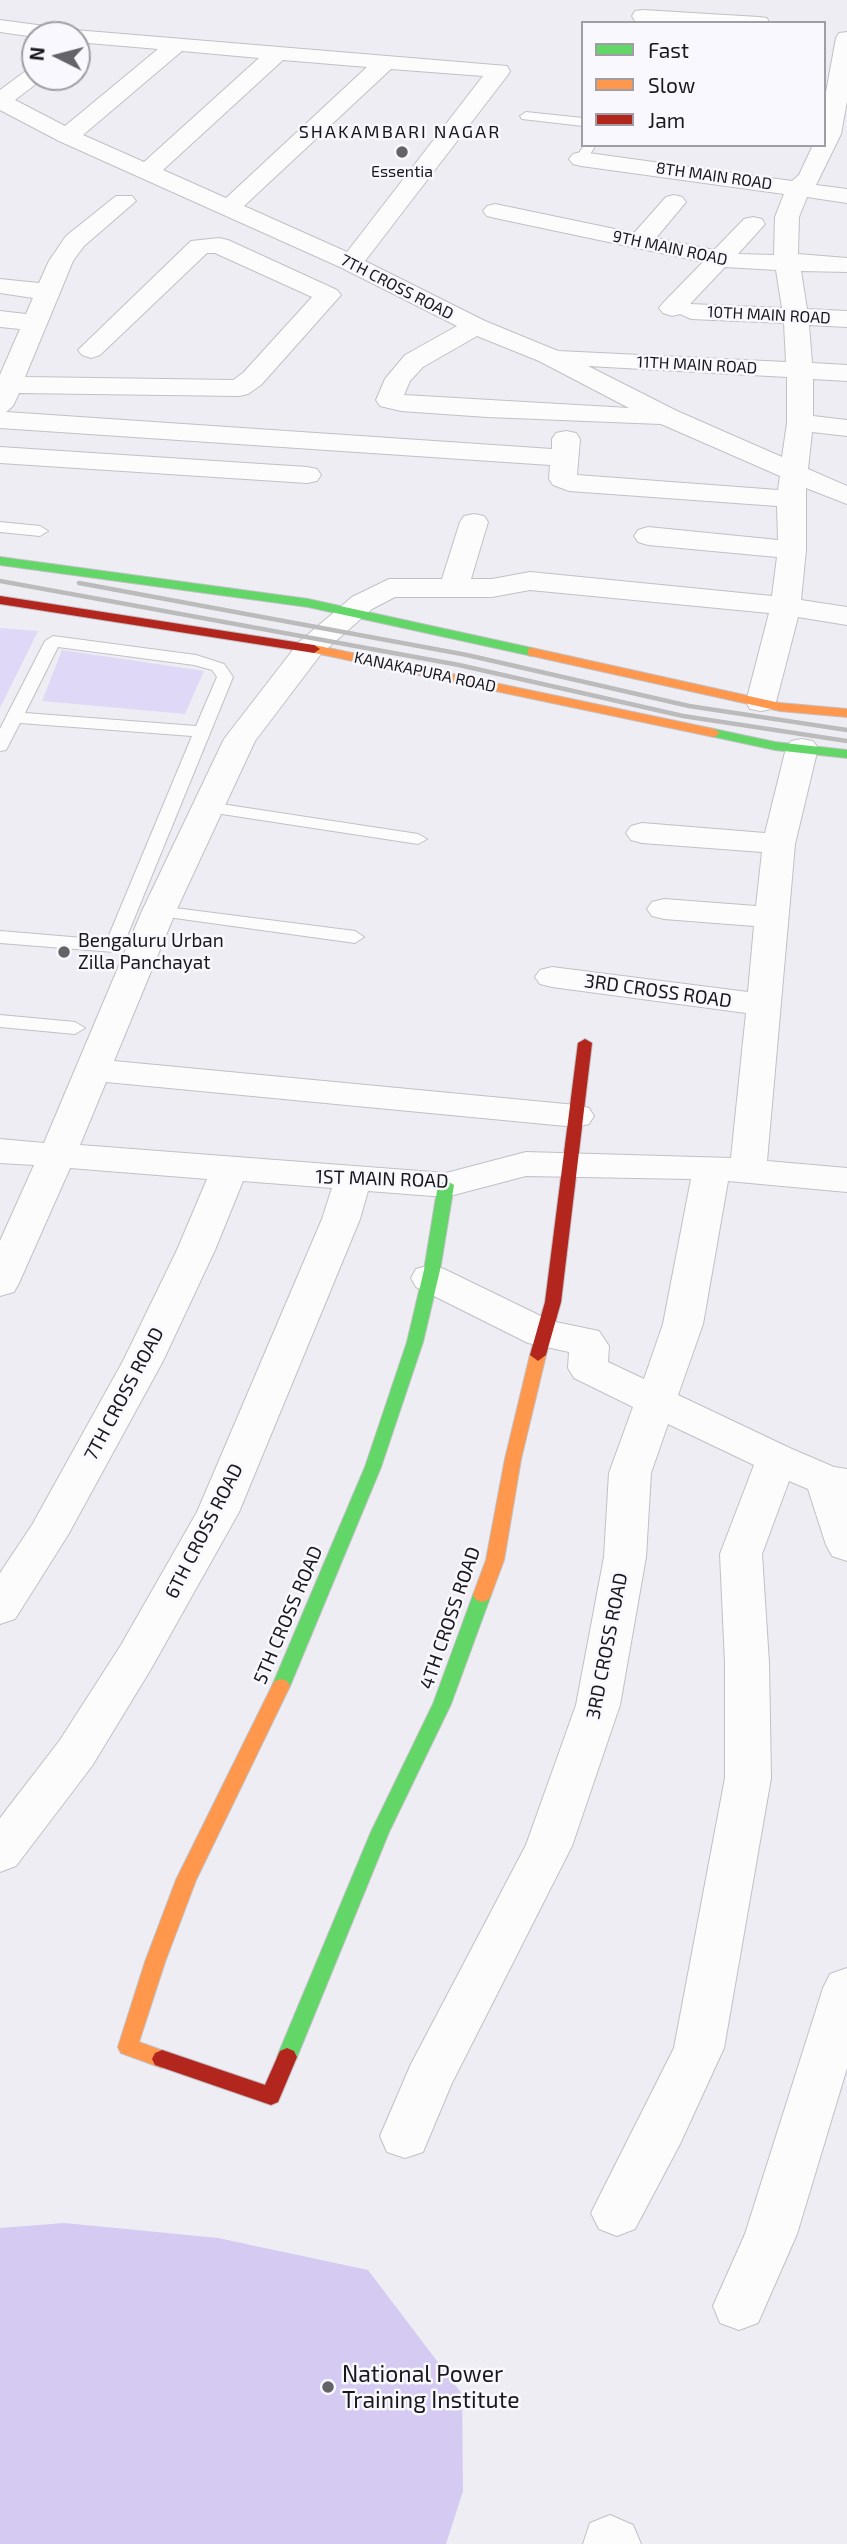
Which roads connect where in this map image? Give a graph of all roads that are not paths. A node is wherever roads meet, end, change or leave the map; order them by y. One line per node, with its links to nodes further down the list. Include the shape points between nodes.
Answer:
1 (716, 14): 2 (street); 3 (street)
2 (643, 16)
3 (749, 21)
4 (0, 26): 7 (street)
5 (826, 26): 6 (street)
6 (847, 28)
7 (21, 29)
8 (847, 38): 13 (street)
9 (91, 39): 10 (street)
10 (176, 45): 11 (street); 19 (street)
11 (277, 53): 12 (street); 23 (street)
12 (386, 61): 28 (street); 34 (street, via 499,71)
13 (838, 65): 16 (street)
14 (21, 85): 15 (street)
15 (0, 101): 19 (street, 7TH CROSS ROAD)
16 (836, 102): 21 (street, via 830,134)
17 (526, 116): 18 (lane)
18 (581, 122)
19 (67, 135): 23 (street, 7TH CROSS ROAD)
20 (812, 147): 21 (street)
21 (835, 150): 24 (street)
22 (585, 152): 24 (street, 8TH MAIN ROAD)
23 (148, 171): 28 (street, 7TH CROSS ROAD)
24 (799, 187): 25 (street, 8TH MAIN ROAD); 33 (street, via 787,217)
25 (847, 196)
26 (124, 201): 37 (street, via 75,240)
27 (674, 202): 31 (street)
28 (230, 207): 34 (street, 7TH CROSS ROAD)
29 (495, 211): 31 (street, 9TH MAIN ROAD)
30 (753, 224): 32 (street)
31 (639, 242): 32 (street, 9TH MAIN ROAD)
32 (721, 259): 33 (street, 9TH MAIN ROAD); 38 (street, 10TH MAIN ROAD, via 682,309)
33 (790, 262): 35 (street, 9TH MAIN ROAD); 38 (street)
34 (351, 263): 42 (street, 7TH CROSS ROAD)
35 (847, 265)
36 (0, 286): 37 (street)
37 (49, 292): 41 (street)
38 (796, 317): 40 (street, 10TH MAIN ROAD); 45 (street)
39 (0, 319): 41 (street)
40 (847, 319)
41 (37, 323): 48 (street)
42 (476, 326): 44 (street, 7TH CROSS ROAD); 49 (street, via 414,361 398,379 389,400)
43 (91, 350): 47 (street, via 200,246 219,245 328,295)
44 (548, 356): 45 (street, 11TH MAIN ROAD); 50 (street, 7TH CROSS ROAD)
45 (800, 371): 46 (street, 11TH MAIN ROAD); 52 (street)
46 (847, 373)
47 (239, 388): 48 (street); 54 (street)
48 (3, 392)
49 (570, 413): 50 (street); 56 (street)
50 (668, 417): 58 (street, 7TH CROSS ROAD)
51 (0, 420): 54 (street)
52 (800, 423): 53 (street); 58 (street)
53 (847, 428)
54 (218, 435): 56 (street)
55 (0, 456): 57 (street)
56 (564, 458): 58 (street, via 564,479 569,483)
57 (307, 475)
58 (792, 486): 59 (street, 7TH CROSS ROAD); 64 (street)
59 (847, 496)
60 (474, 522): 66 (street)
61 (0, 527): 62 (lane)
62 (40, 531)
63 (648, 536): 64 (street)
64 (792, 550): 68 (street)
65 (0, 561): 69 (street)
66 (454, 588): 68 (street, via 530,581); 69 (street, via 389,587)
67 (0, 600): 71 (street, KANAKAPURA ROAD)
68 (786, 606): 70 (street); 72 (street)
69 (350, 613): 71 (street); 72 (street)
70 (847, 616)
71 (310, 648): 77 (street, KANAKAPURA ROAD); 79 (street, via 240,739)
72 (761, 702): 73 (street)
73 (847, 713)
74 (14, 717): 75 (lane); 75 (lane, via 54,641 218,667 225,677); 76 (lane)
75 (202, 732): 86 (lane, via 114,946)
76 (0, 746)
77 (802, 748): 78 (street, KANAKAPURA ROAD); 82 (street)
78 (847, 754)
79 (208, 807): 81 (lane); 84 (street)
80 (642, 833): 82 (street)
81 (418, 839)
82 (779, 844): 85 (street)
83 (664, 909): 85 (street)
84 (159, 911): 87 (lane); 93 (street)
85 (771, 916): 89 (street)
86 (0, 937)
87 (355, 937)
88 (552, 977): 89 (street, 3RD CROSS ROAD)
89 (765, 1005): 99 (street)
90 (0, 1021): 91 (lane)
91 (75, 1028)
92 (585, 1043): 94 (street, 4TH CROSS ROAD)
93 (93, 1070): 94 (street); 96 (street)
94 (576, 1116): 97 (street, 4TH CROSS ROAD)
95 (0, 1151): 96 (street, 1ST MAIN ROAD)
96 (57, 1156): 98 (street, 1ST MAIN ROAD); 104 (street)
97 (568, 1164): 99 (street, 1ST MAIN ROAD); 102 (street, 1ST MAIN ROAD, via 526,1164); 105 (street, 4TH CROSS ROAD, via 553,1302)
98 (229, 1170): 100 (street, 1ST MAIN ROAD); 110 (street, 7TH CROSS ROAD, via 143,1361 47,1535)
99 (730, 1170): 101 (street, 1ST MAIN ROAD); 106 (street, 3RD CROSS ROAD)
100 (353, 1179): 102 (street, 1ST MAIN ROAD); 111 (street, 6TH CROSS ROAD, via 337,1231 218,1512 76,1753)
101 (847, 1180)
102 (446, 1185): 103 (street, 5TH CROSS ROAD)
103 (430, 1278): 105 (street); 113 (street, 5TH CROSS ROAD, via 415,1342 373,1467 291,1666 186,1880 128,2046)
104 (0, 1283)
105 (541, 1334): 106 (street, via 585,1341 588,1368); 113 (street, 4TH CROSS ROAD, via 495,1560 442,1704 380,1832)
106 (657, 1401): 107 (street); 114 (street, 3RD CROSS ROAD, via 630,1472 625,1557 594,1718 549,1846 429,2079)
107 (777, 1459): 108 (street); 115 (street, via 741,1554 748,1778 699,2048)
108 (836, 1482): 109 (street)
109 (847, 1545)
110 (0, 1608)
111 (0, 1853)
112 (847, 1988): 116 (street, via 771,2234)
113 (271, 2096)
114 (405, 2136)
115 (617, 2213)
116 (739, 2306)

